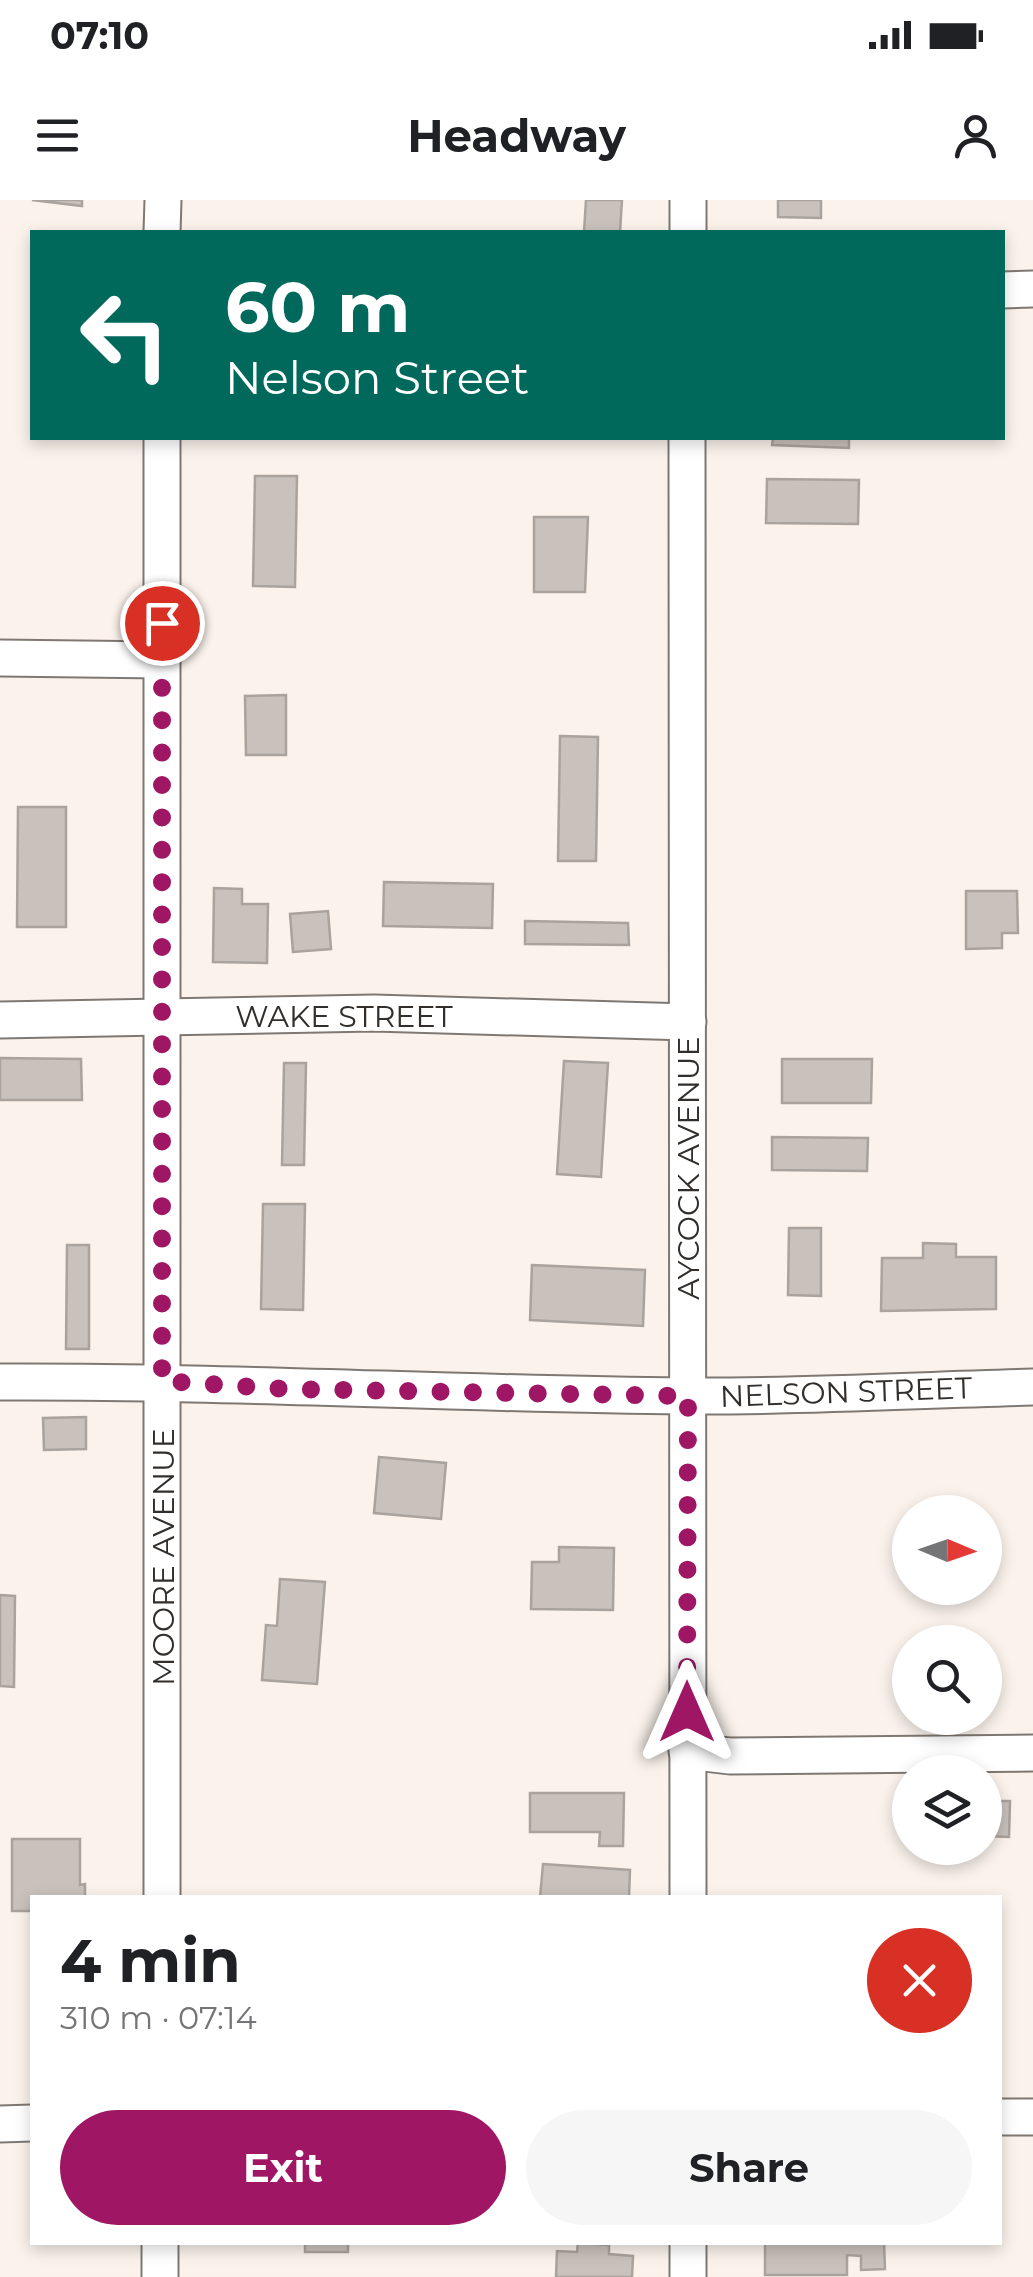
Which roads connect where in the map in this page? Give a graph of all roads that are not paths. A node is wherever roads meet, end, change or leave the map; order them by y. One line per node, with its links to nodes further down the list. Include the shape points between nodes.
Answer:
1 (162, 200): 3 (street)
2 (688, 200): 4 (street)
3 (162, 230)
4 (688, 230)
5 (1005, 290): 6 (street)
6 (1033, 290)
7 (162, 440): 10 (street, MOORE AVENUE)
8 (688, 440): 13 (street, AYCOCK AVENUE)
9 (0, 658): 10 (street)
10 (162, 660): 11 (street, MOORE AVENUE)
11 (164, 1017): 12 (street, WAKE STREET); 13 (street, WAKE STREET, via 374,1013); 14 (street, MOORE AVENUE)
12 (0, 1020)
13 (688, 1022): 17 (street, AYCOCK AVENUE)
14 (162, 1381): 15 (street, NELSON STREET); 17 (street, NELSON STREET); 20 (street, MOORE AVENUE)
15 (0, 1382)
16 (1033, 1387): 17 (street, NELSON STREET)
17 (688, 1396): 18 (street, AYCOCK AVENUE)
18 (687, 1751): 19 (street); 21 (street, AYCOCK AVENUE)
19 (1033, 1754)
20 (162, 1895)
21 (688, 1895)
22 (1002, 2117): 23 (street)
23 (1033, 2117)
24 (0, 2124): 25 (street)
25 (30, 2124)
26 (160, 2245): 28 (street)
27 (688, 2245): 29 (street)
28 (160, 2277)
29 (688, 2277)

